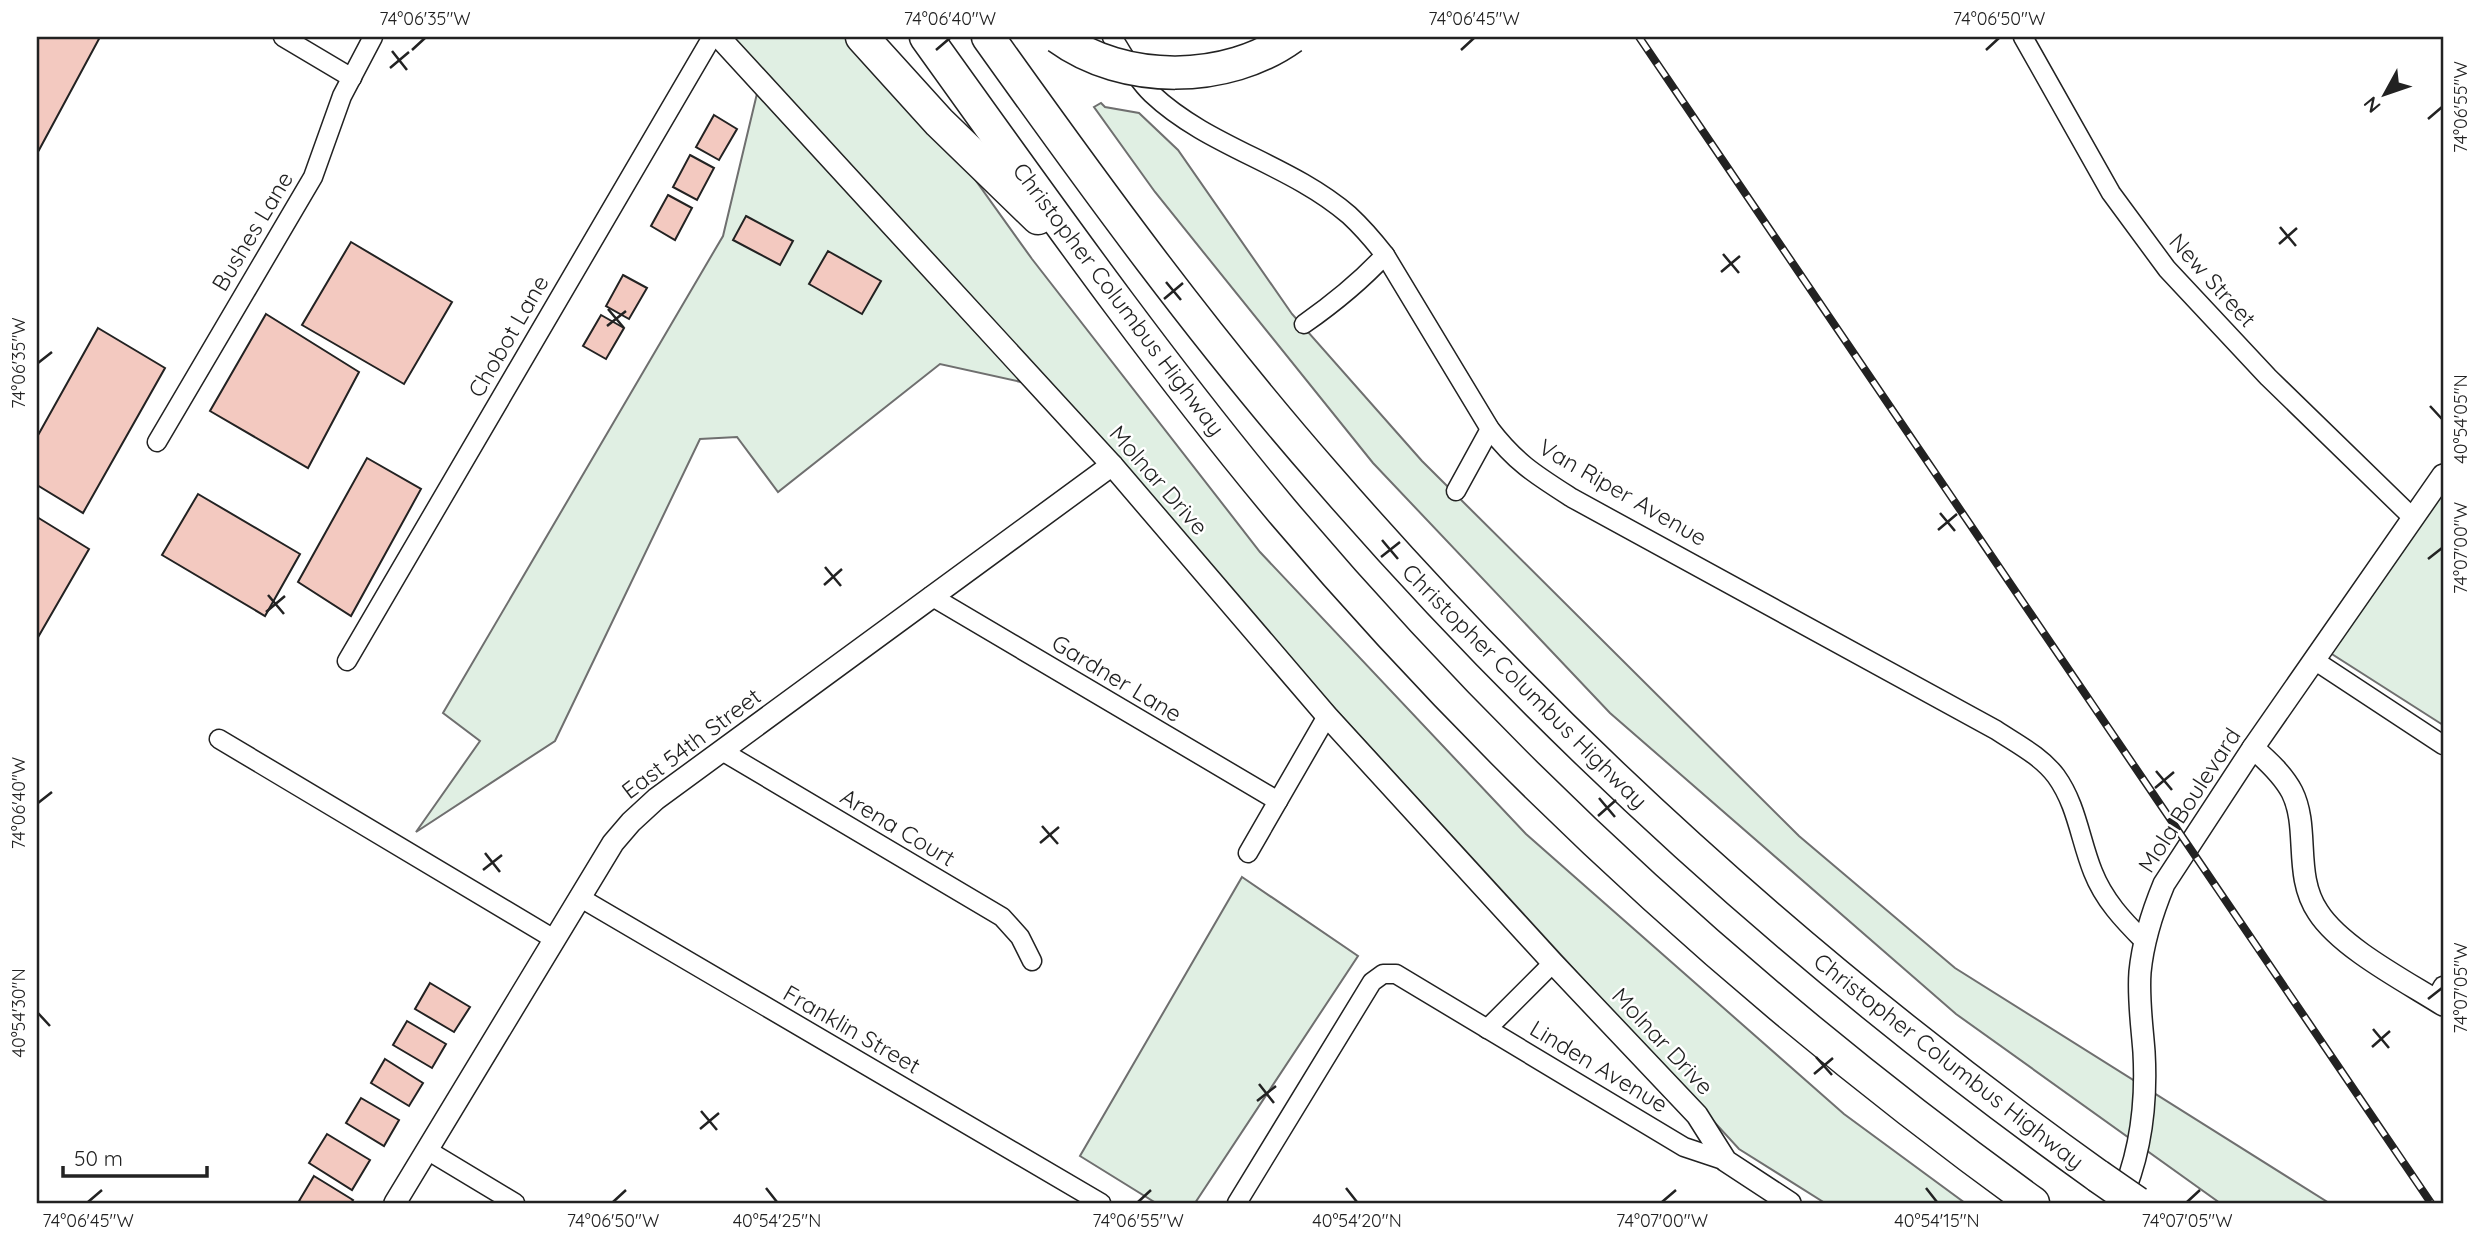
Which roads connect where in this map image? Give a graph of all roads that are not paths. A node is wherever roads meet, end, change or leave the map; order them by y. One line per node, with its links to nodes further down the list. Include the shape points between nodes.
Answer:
1 (284, 37): 12 (street)
2 (373, 37): 12 (street, Bushes Lane)
3 (712, 37): 24 (street, Chobot Lane)
4 (719, 37): 18 (street, Molnar Drive)
5 (862, 37): 14 (highway, via 939,122)
6 (926, 37): 14 (highway, Christopher Columbus Highway)
7 (988, 37): 48 (highway, Christopher Columbus Highway, bridge, via 1235,368 1369,526 1503,669 1766,917 1928,1049)
8 (1058, 37): 10 (highway, bridge, via 1111,63 1160,72 1199,72 1246,62)
9 (1112, 37): 13 (street, Van Riper Avenue, via 1150,92 1168,108 1320,195 1348,214)
10 (1292, 37)
11 (2023, 37): 21 (street, New Street, via 2111,193 2167,269 2268,377)
12 (352, 78): 17 (street, Bushes Lane, via 313,177)
13 (1385, 255): 15 (street, via 1341,299); 16 (street, Van Riper Avenue)
14 (1099, 277): 46 (highway, Christopher Columbus Highway, via 1212,425 1335,572 1543,792 1766,995 1883,1091)
15 (1304, 324)
16 (1490, 429): 20 (street); 34 (street, Van Riper Avenue, via 1524,467 1572,498 2036,756 2056,775 2071,800 2106,899)
17 (157, 442)
18 (1112, 465): 22 (street, East 54th Street); 25 (street, Molnar Drive)
19 (2443, 475): 21 (street, Mola Boulevard)
20 (1456, 491)
21 (2413, 518): 23 (street, Mola Boulevard)
22 (931, 596): 29 (street, East 54th Street); 30 (street, Gardner Lane)
23 (2314, 660): 27 (street); 28 (street, Mola Boulevard)
24 (347, 661)
25 (1327, 716): 30 (street); 36 (street, Molnar Drive)
26 (219, 739): 33 (street)
27 (2443, 745)
28 (2253, 748): 34 (street, Mola Boulevard, via 2164,884); 37 (street, via 2293,794 2305,887 2318,913 2363,954)
29 (722, 751): 32 (street, East 54th Street, via 631,822); 35 (street, Arena Court, via 1002,917 1020,937)
30 (1278, 801): 31 (street)
31 (1248, 853)
32 (579, 897): 33 (street, East 54th Street); 43 (street, Franklin Street)
33 (554, 939): 39 (street, East 54th Street)
34 (2144, 941): 47 (street, Mola Boulevard, via 2140,1009 2145,1096 2140,1139)
35 (1032, 961)
36 (1553, 963): 38 (street); 40 (street, Molnar Drive, via 1697,1115)
37 (2440, 997)
38 (1487, 1029): 40 (street, Linden Avenue, via 1684,1147); 44 (street, Linden Avenue, via 1396,974 1383,974 1371,982)
39 (427, 1150): 41 (street, East 54th Street); 42 (street)
40 (1726, 1161): 45 (street, Linden Avenue)
41 (395, 1203)
42 (515, 1203)
43 (1101, 1203)
44 (1237, 1203)
45 (1790, 1203)
46 (2033, 1203)
47 (2119, 1203)
48 (2137, 1203)

